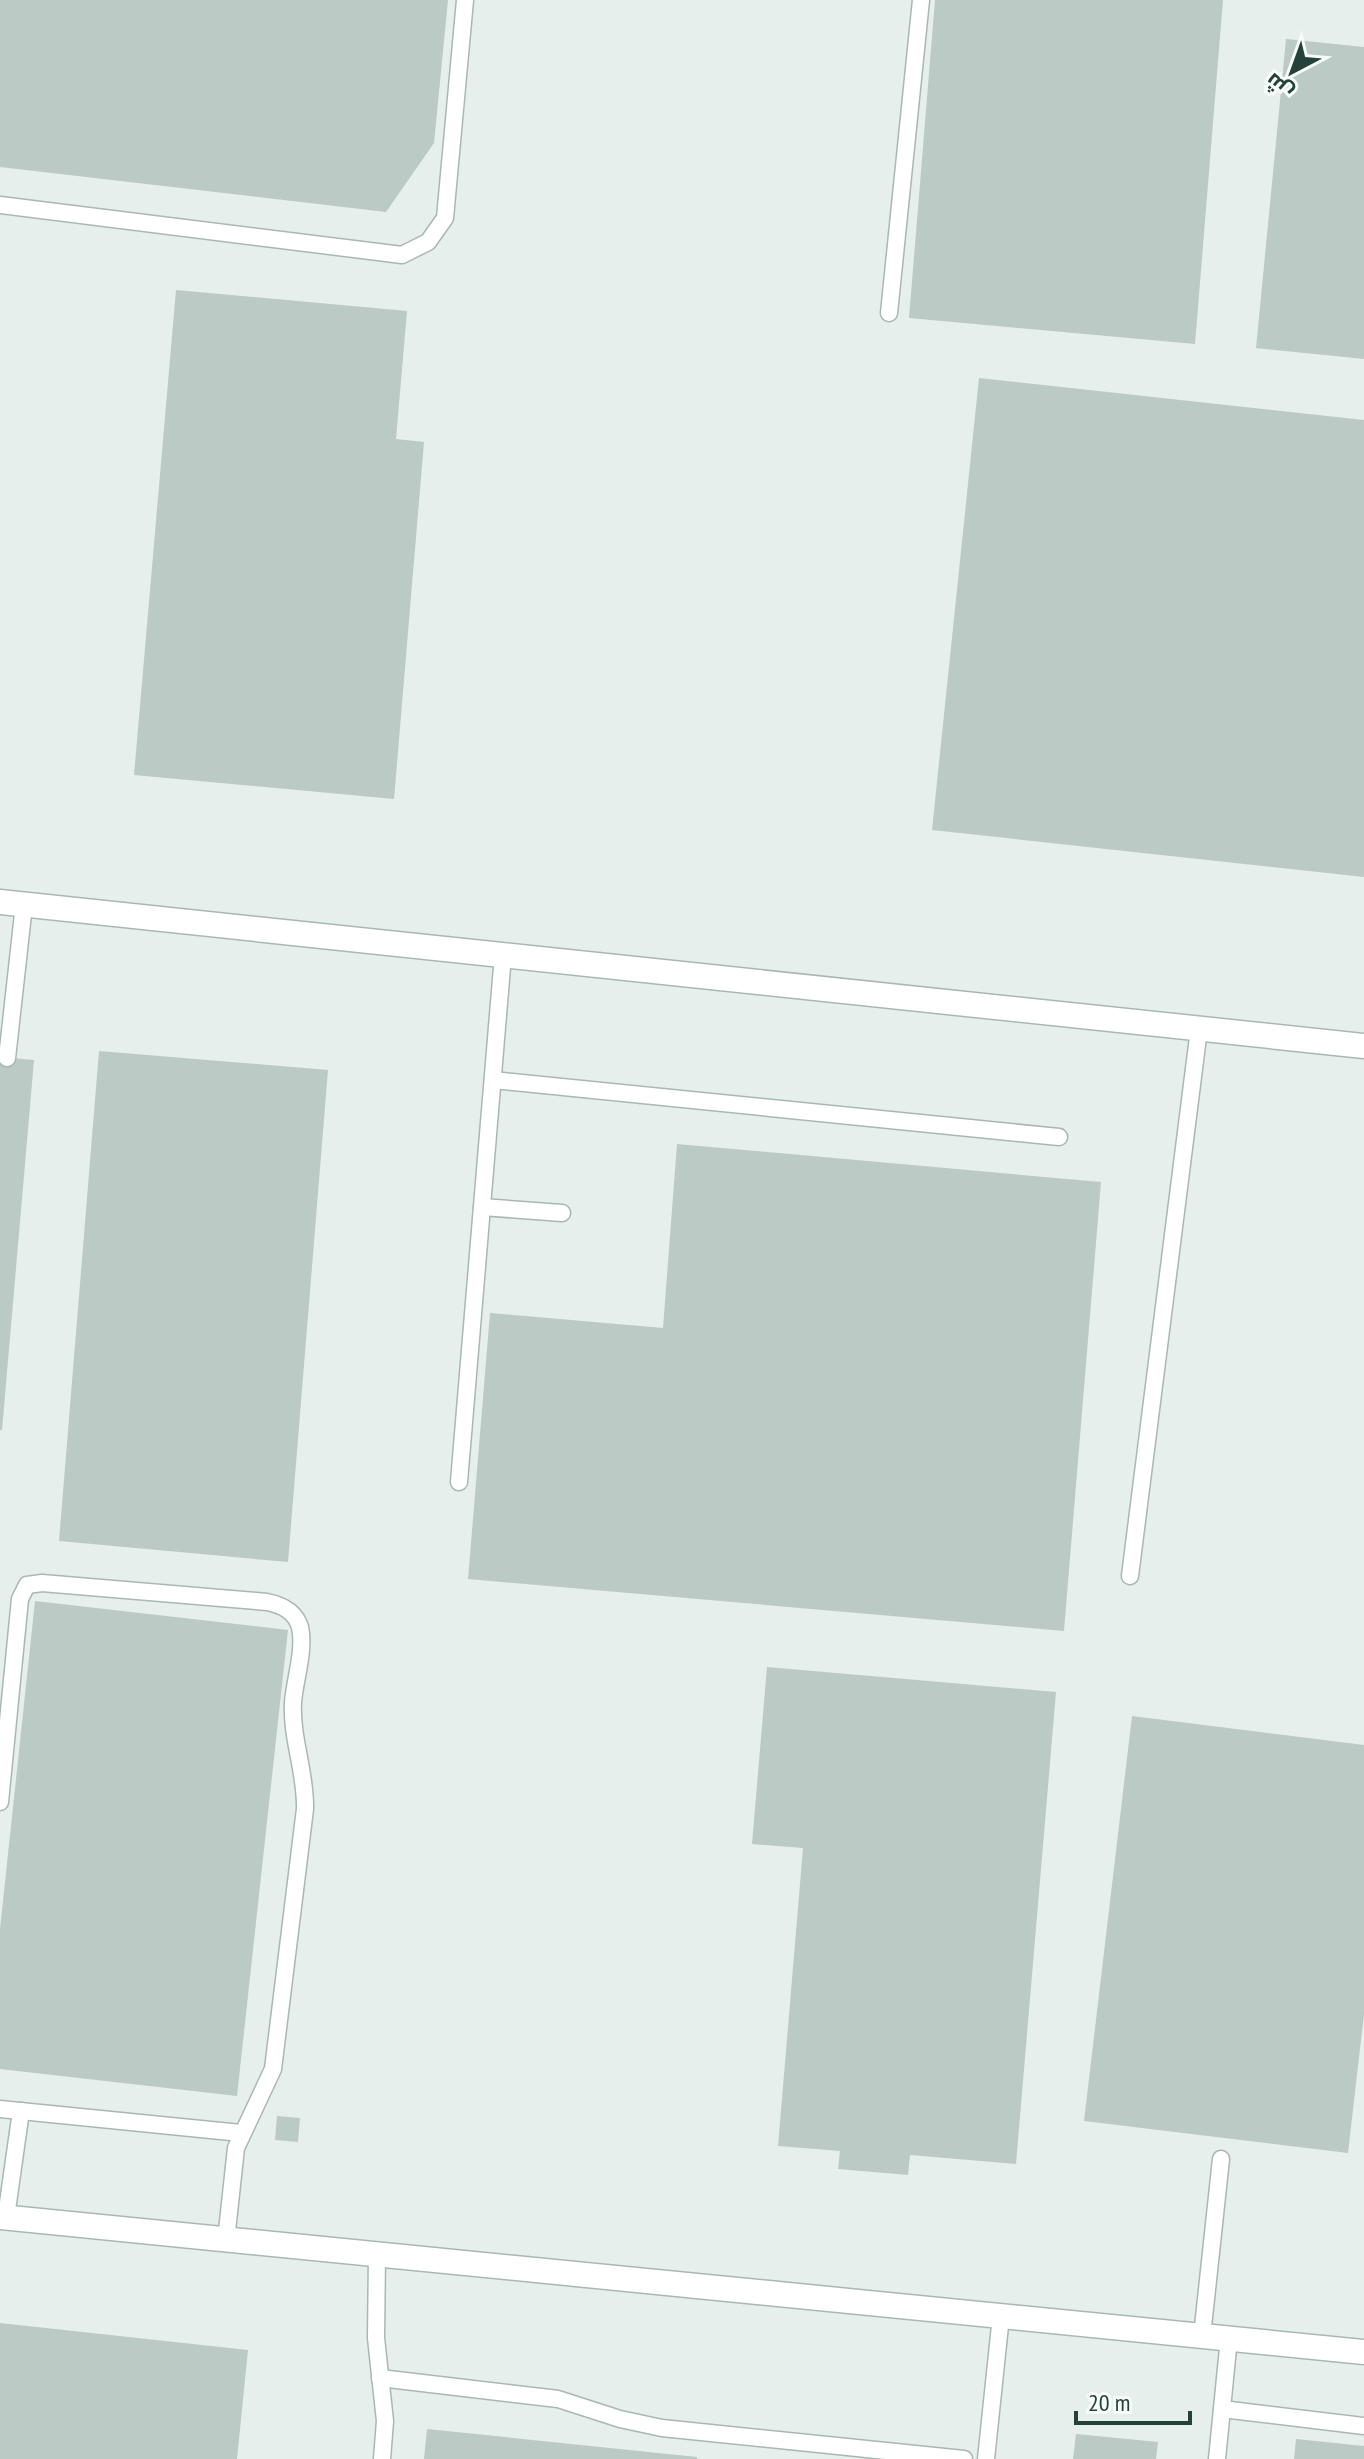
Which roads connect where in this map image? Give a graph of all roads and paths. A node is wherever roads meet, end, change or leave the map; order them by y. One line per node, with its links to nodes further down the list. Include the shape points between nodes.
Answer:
1 (465, 0): 3 (lane, via 445,218 428,242 402,255)
2 (921, 0): 4 (lane)
3 (0, 205)
4 (889, 313)
5 (12, 904): 6 (street); 9 (lane)
6 (503, 955): 7 (street); 10 (lane)
7 (1199, 1029): 8 (street); 15 (lane)
8 (1364, 1046)
9 (7, 1058)
10 (493, 1080): 11 (lane); 12 (lane)
11 (1059, 1137)
12 (482, 1207): 13 (lane); 14 (lane)
13 (562, 1213)
14 (459, 1482)
15 (1130, 1576)
16 (0, 1802): 19 (lane, via 20,1599 27,1585 267,1602 293,1613 301,1640 293,1717 305,1809 273,2069)
17 (0, 2109): 18 (lane)
18 (21, 2111): 19 (lane); 21 (lane)
19 (241, 2133): 22 (lane)
20 (1221, 2159): 25 (lane)
21 (3, 2217): 22 (street)
22 (226, 2240): 23 (street)
23 (377, 2255): 24 (street); 28 (lane)
24 (1001, 2316): 25 (street); 33 (lane)
25 (1202, 2336): 26 (street)
26 (1229, 2338): 27 (street); 29 (lane)
27 (1364, 2352)
28 (380, 2378): 31 (lane); 32 (lane, via 558,2399 662,2428)
29 (1222, 2409): 30 (lane); 34 (lane)
30 (1364, 2426)
31 (382, 2459)
32 (964, 2459)
33 (986, 2459)
34 (1217, 2459)

